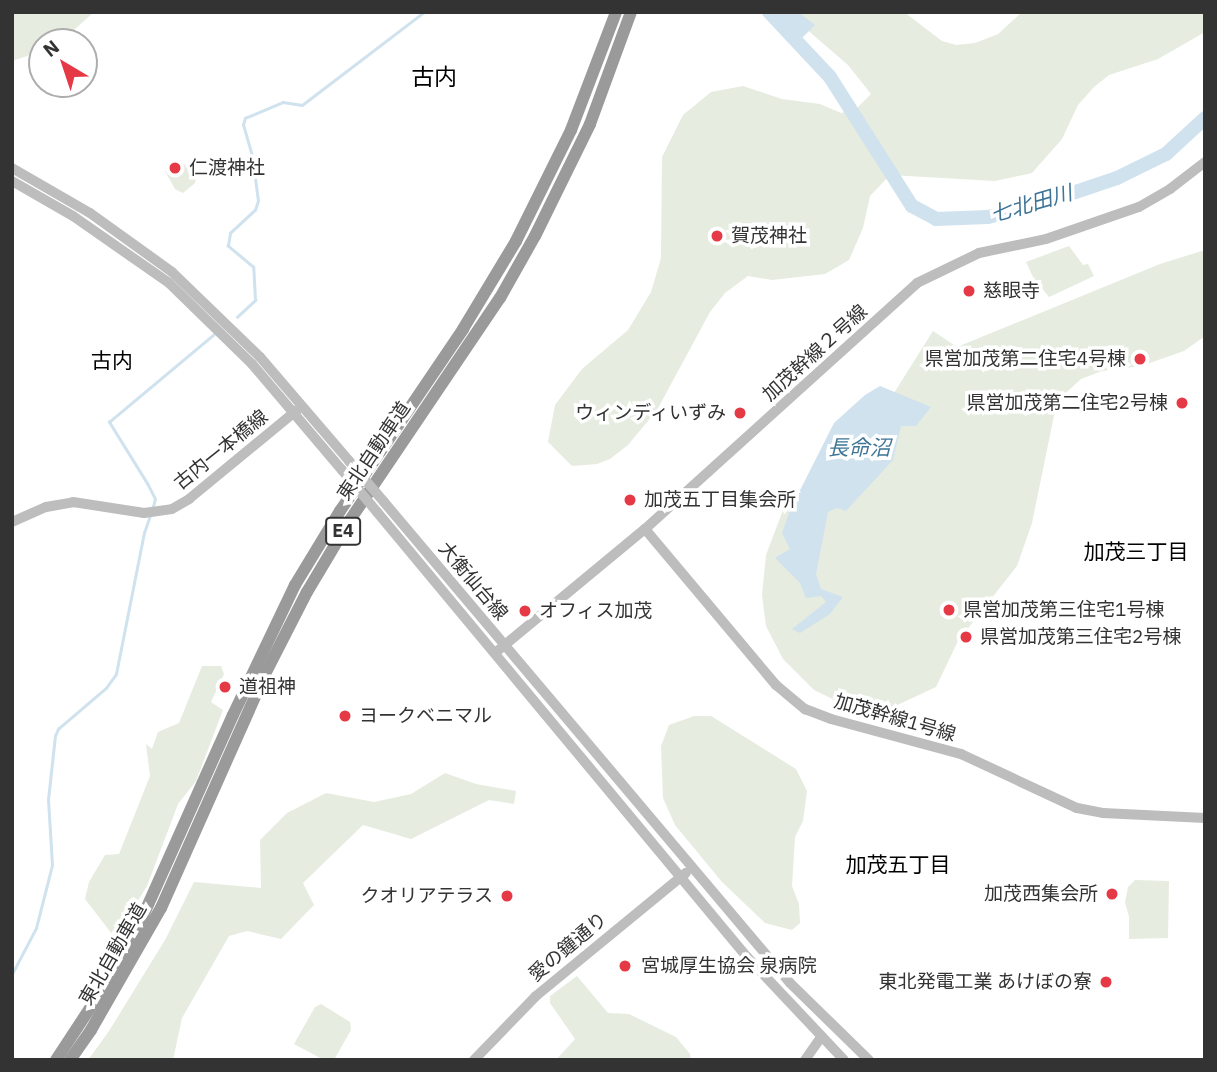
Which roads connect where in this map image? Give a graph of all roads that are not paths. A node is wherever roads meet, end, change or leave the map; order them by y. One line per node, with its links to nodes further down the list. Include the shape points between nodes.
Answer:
1 (616, 12): 14 (highway, 東北自動車道 / E4, via 571,130 516,241 295,585 143,916)
2 (631, 12): 15 (highway, 東北自動車道 / E4, via 590,124 535,236 500,298 350,520 307,592 265,674 161,908)
3 (1205, 162): 8 (street, 加茂幹線２号線, via 1139,206 1046,239 979,253 917,283)
4 (12, 168): 6 (street, 大衡仙台線, via 90,213 172,272 236,332)
5 (12, 181): 6 (street, 大衡仙台線, via 73,216 169,283)
6 (298, 409): 7 (street, 古内一本橋線, via 188,499 152,513 73,502 46,506); 9 (street, 大衡仙台線, bridge)
7 (12, 522)
8 (645, 529): 9 (street, 加茂幹線２号線); 10 (street, 加茂幹線1号線, via 776,685 805,709 961,754 1077,808)
9 (499, 649): 11 (street, 大衡仙台線); 12 (street, 大衡仙台線)
10 (1205, 818)
11 (691, 869): 12 (street, 愛の鐘通り); 19 (street, 大衡仙台線, via 790,983)
12 (680, 877): 13 (street, 大衡仙台線); 16 (street, 愛の鐘通り, via 536,996)
13 (821, 1037): 17 (street); 18 (street, 大衡仙台線)
14 (56, 1060)
15 (70, 1060)
16 (474, 1060)
17 (805, 1060)
18 (844, 1060)
19 (869, 1060)

